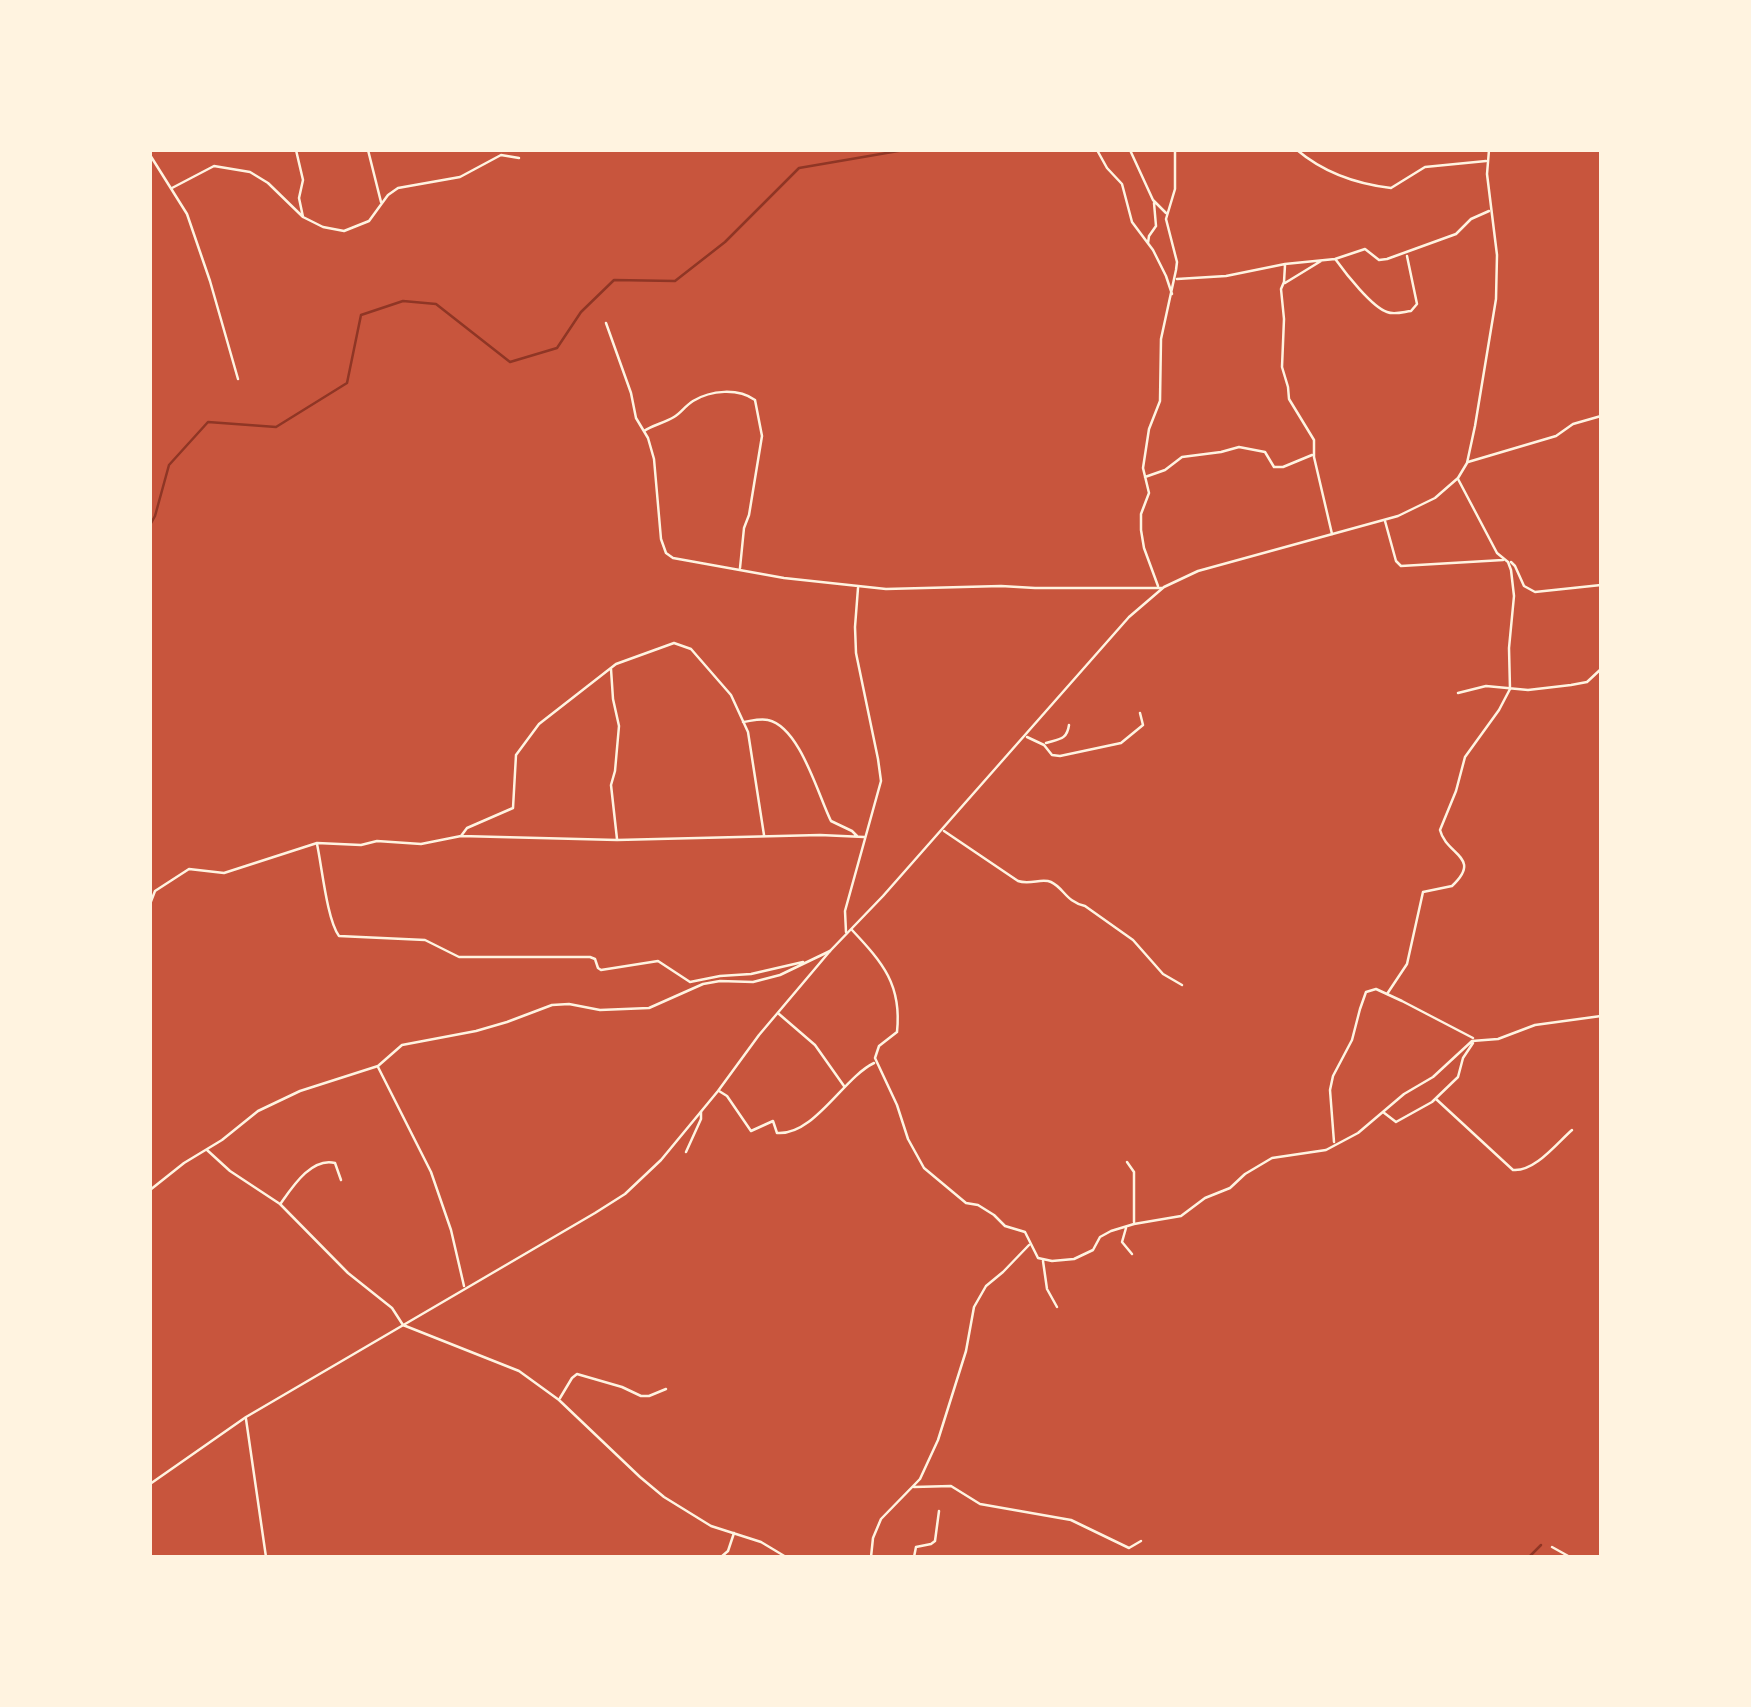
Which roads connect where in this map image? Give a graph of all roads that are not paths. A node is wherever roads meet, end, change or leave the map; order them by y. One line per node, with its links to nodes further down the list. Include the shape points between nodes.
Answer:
1 (296, 150): 18 (street)
2 (368, 150): 14 (street)
3 (642, 150): 4 (street)
4 (648, 150)
5 (1096, 150): 19 (street, via 1122,184 1132,222)
6 (1130, 150): 15 (street)
7 (1175, 150): 17 (street)
8 (1296, 150): 12 (street, via 1332,172 1391,188 1424,167)
9 (1489, 150): 12 (street)
10 (150, 154): 13 (street)
11 (519, 158): 14 (street, via 501,154 456,178 398,188)
12 (1488, 161): 16 (street)
13 (172, 188): 18 (street, via 214,166 250,172); 28 (street, via 194,235)
14 (382, 202): 18 (street, via 369,221 350,230)
15 (1154, 202): 17 (street); 19 (street, via 1156,226)
16 (1490, 210): 20 (street, via 1456,234); 32 (street, via 1496,299)
17 (1167, 214): 24 (street)
18 (303, 217)
19 (1148, 243): 26 (street)
20 (1407, 253): 21 (street, via 1382,260 1365,250); 21 (street, via 1417,304 1402,313 1375,305)
21 (1335, 259): 22 (street)
22 (1322, 261): 23 (street); 25 (street)
23 (1286, 264): 24 (street); 25 (street)
24 (1175, 279): 26 (street)
25 (1284, 283): 31 (street, via 1282,367)
26 (1172, 296): 33 (street)
27 (606, 323): 30 (street)
28 (238, 379)
29 (1601, 416): 32 (street)
30 (644, 430): 38 (street, via 656,466 666,553); 38 (street, via 705,396 729,391 756,400 762,436)
31 (1314, 454): 33 (street, via 1278,467 1266,452 1239,446 1182,458); 36 (street)
32 (1466, 463): 34 (street)
33 (1144, 477): 41 (street, via 1149,493 1140,530)
34 (1458, 478): 35 (street, via 1435,498); 37 (street)
35 (1385, 519): 36 (street); 37 (street, via 1401,566)
36 (1332, 534): 41 (street, via 1219,564)
37 (1505, 560): 39 (street, via 1535,592); 44 (street, via 1514,596)
38 (740, 569): 40 (street)
39 (1601, 585)
40 (858, 586): 41 (street); 55 (street, via 856,653 881,772)
41 (1161, 588): 49 (street)
42 (611, 667): 47 (street, via 683,644 728,691); 52 (street, via 544,720 517,753 513,808); 56 (street)
43 (1601, 669): 44 (street, via 1587,682)
44 (1510, 689): 45 (street); 64 (street, via 1465,757 1440,830 1462,856 1462,873 1452,886 1423,892 1407,964)
45 (1458, 692)
46 (1140, 714): 50 (street, via 1143,724 1120,743 1057,757)
47 (742, 722): 53 (street); 54 (street, via 768,720 784,731 831,821)
48 (1069, 725): 50 (street, via 1063,739)
49 (1025, 735): 50 (street); 51 (street)
50 (1043, 744)
51 (942, 829): 59 (street); 63 (street, via 1018,881 1054,884)
52 (462, 836): 56 (street); 57 (street, via 421,844)
53 (764, 836): 54 (street); 56 (street)
54 (857, 836): 55 (street)
55 (864, 837): 60 (street, via 845,911)
56 (617, 840)
57 (317, 843): 58 (street, via 224,872 190,868 155,892); 62 (street, via 338,936 425,940 459,956 590,957 602,970 658,961 690,982)
58 (150, 904)
59 (851, 929): 60 (street); 68 (street, via 884,968 896,995 897,1032 879,1046)
60 (846, 934): 61 (street)
61 (830, 951): 62 (street); 65 (street)
62 (809, 961): 69 (street, via 753,982 703,984 642,1010 552,1005 476,1031 402,1045)
63 (1182, 985)
64 (1387, 994): 67 (street); 76 (street, via 1366,992 1352,1040 1332,1076)
65 (778, 1013): 70 (street, via 814,1045); 71 (street)
66 (1601, 1016): 67 (street)
67 (1476, 1040): 72 (street, via 1458,1077); 74 (street)
68 (876, 1063): 70 (street); 85 (street, via 924,1168 964,1202 1024,1231)
69 (378, 1066): 77 (street, via 288,1096); 88 (street, via 431,1172)
70 (844, 1087): 71 (street, via 784,1134 773,1121 751,1131)
71 (718, 1091): 73 (street)
72 (1435, 1098): 74 (street, via 1397,1122); 75 (street, via 1513,1170 1524,1170)
73 (700, 1111): 78 (street); 88 (street, via 625,1194)
74 (1383, 1112): 76 (street)
75 (1572, 1130)
76 (1334, 1144): 83 (street, via 1260,1164 1176,1218)
77 (207, 1150): 81 (street); 82 (street)
78 (686, 1152)
79 (1126, 1162): 83 (street, via 1134,1172)
80 (341, 1180): 82 (street, via 326,1160 308,1170)
81 (150, 1190)
82 (280, 1204): 90 (street)
83 (1134, 1224): 84 (street)
84 (1126, 1226): 86 (street, via 1122,1242); 87 (street, via 1100,1236 1079,1257)
85 (1030, 1244): 87 (street); 95 (street, via 974,1307 950,1407)
86 (1132, 1254)
87 (1042, 1260): 89 (street)
88 (465, 1288): 90 (street)
89 (1057, 1307)
90 (403, 1325): 92 (street, via 519,1371); 93 (street)
91 (666, 1390): 92 (street, via 641,1396 578,1374)
92 (559, 1400): 97 (street, via 664,1497)
93 (246, 1417): 94 (street); 100 (street)
94 (150, 1484)
95 (913, 1487): 98 (street, via 951,1486 980,1504 1071,1520 1128,1548); 103 (street, via 881,1519)
96 (939, 1510): 104 (street, via 935,1540 916,1546)
97 (734, 1533): 101 (street); 102 (street)
98 (1141, 1540)
99 (1552, 1547): 105 (street)
100 (266, 1557)
101 (721, 1557)
102 (786, 1557)
103 (870, 1557)
104 (914, 1557)
105 (1570, 1557)

